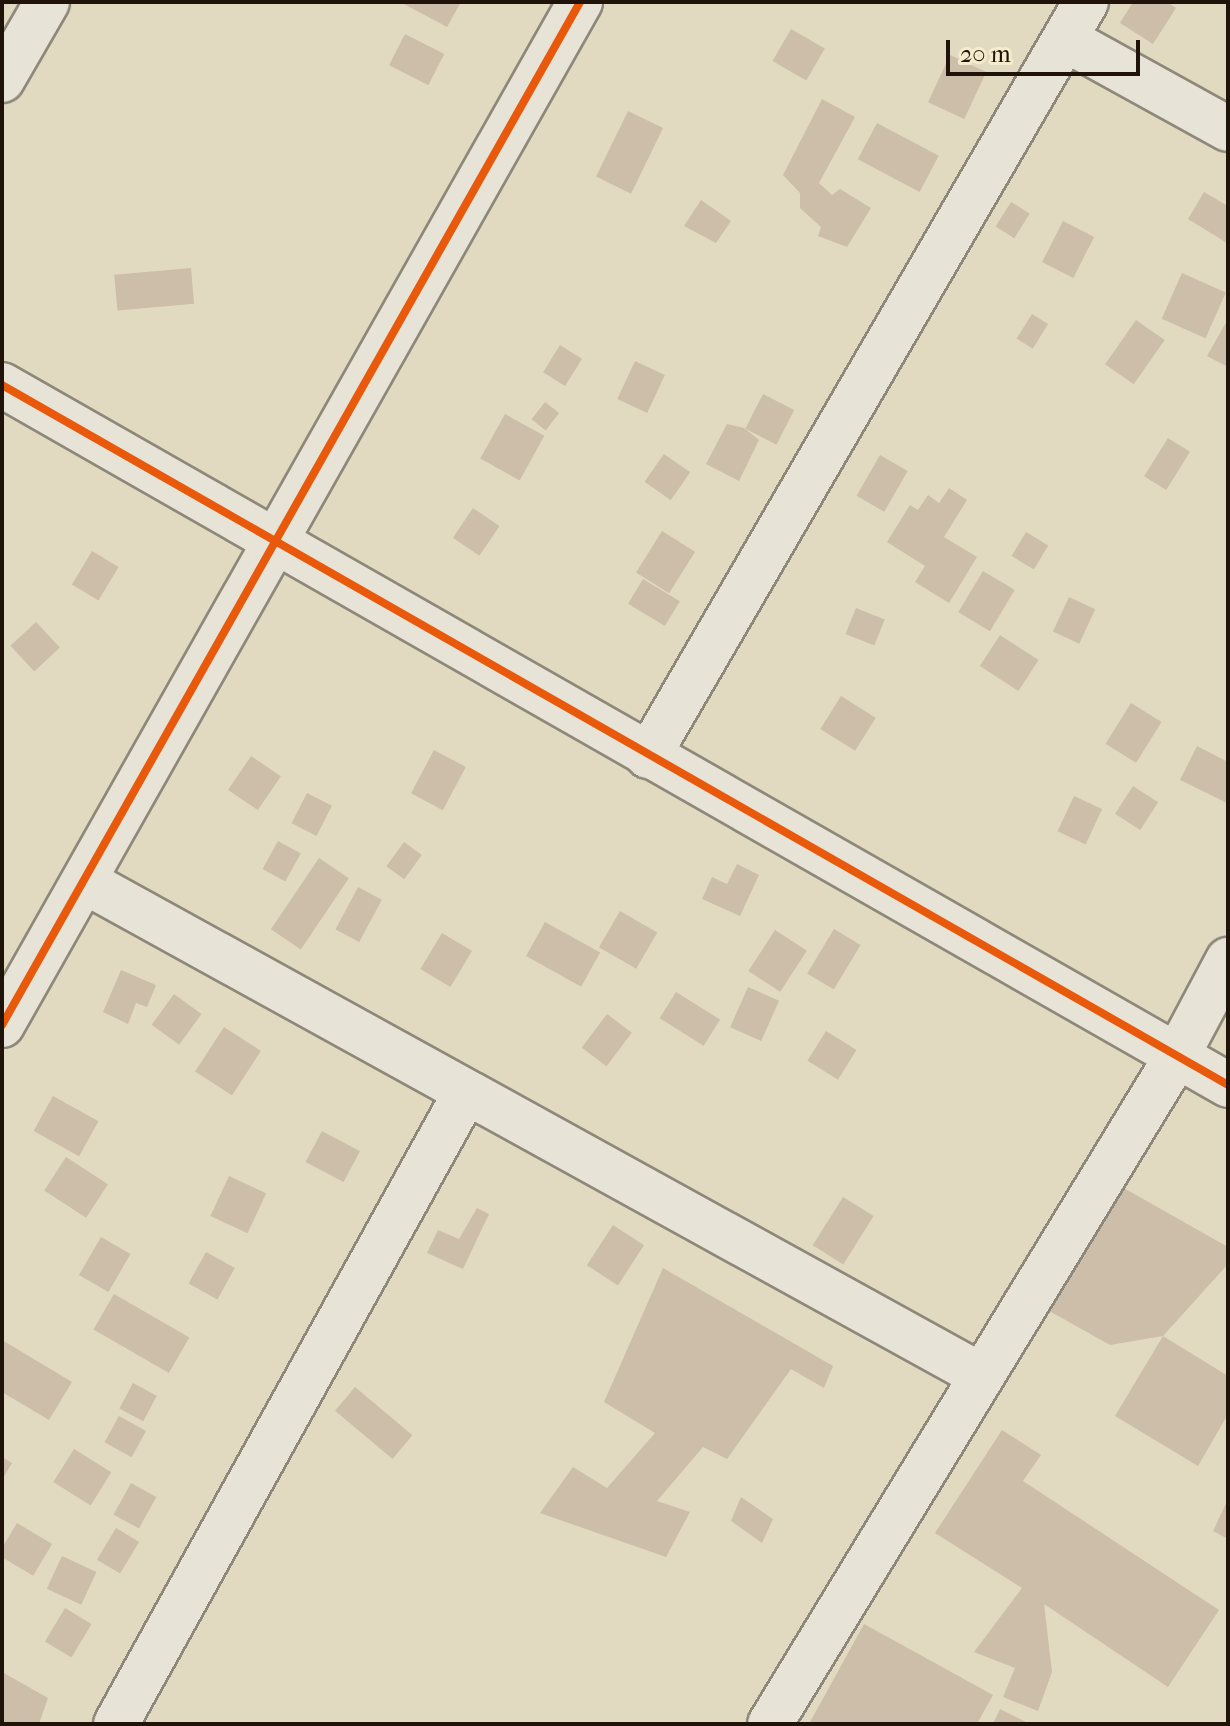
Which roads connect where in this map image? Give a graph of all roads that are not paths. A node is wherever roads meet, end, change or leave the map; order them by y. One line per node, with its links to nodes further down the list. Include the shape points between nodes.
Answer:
1 (47, 2): 5 (street)
2 (580, 2): 8 (street)
3 (1086, 2): 4 (street)
4 (1065, 39): 6 (street); 9 (street)
5 (2, 80)
6 (1228, 129)
7 (2, 385): 8 (street)
8 (274, 545): 9 (street); 10 (street)
9 (648, 756): 13 (street)
10 (84, 881): 12 (street); 15 (street)
11 (1228, 960): 13 (street)
12 (2, 1025)
13 (1177, 1056): 14 (street); 16 (street)
14 (1228, 1085)
15 (466, 1092): 16 (street); 17 (street)
16 (982, 1376): 18 (street)
17 (116, 1724)
18 (770, 1724)

